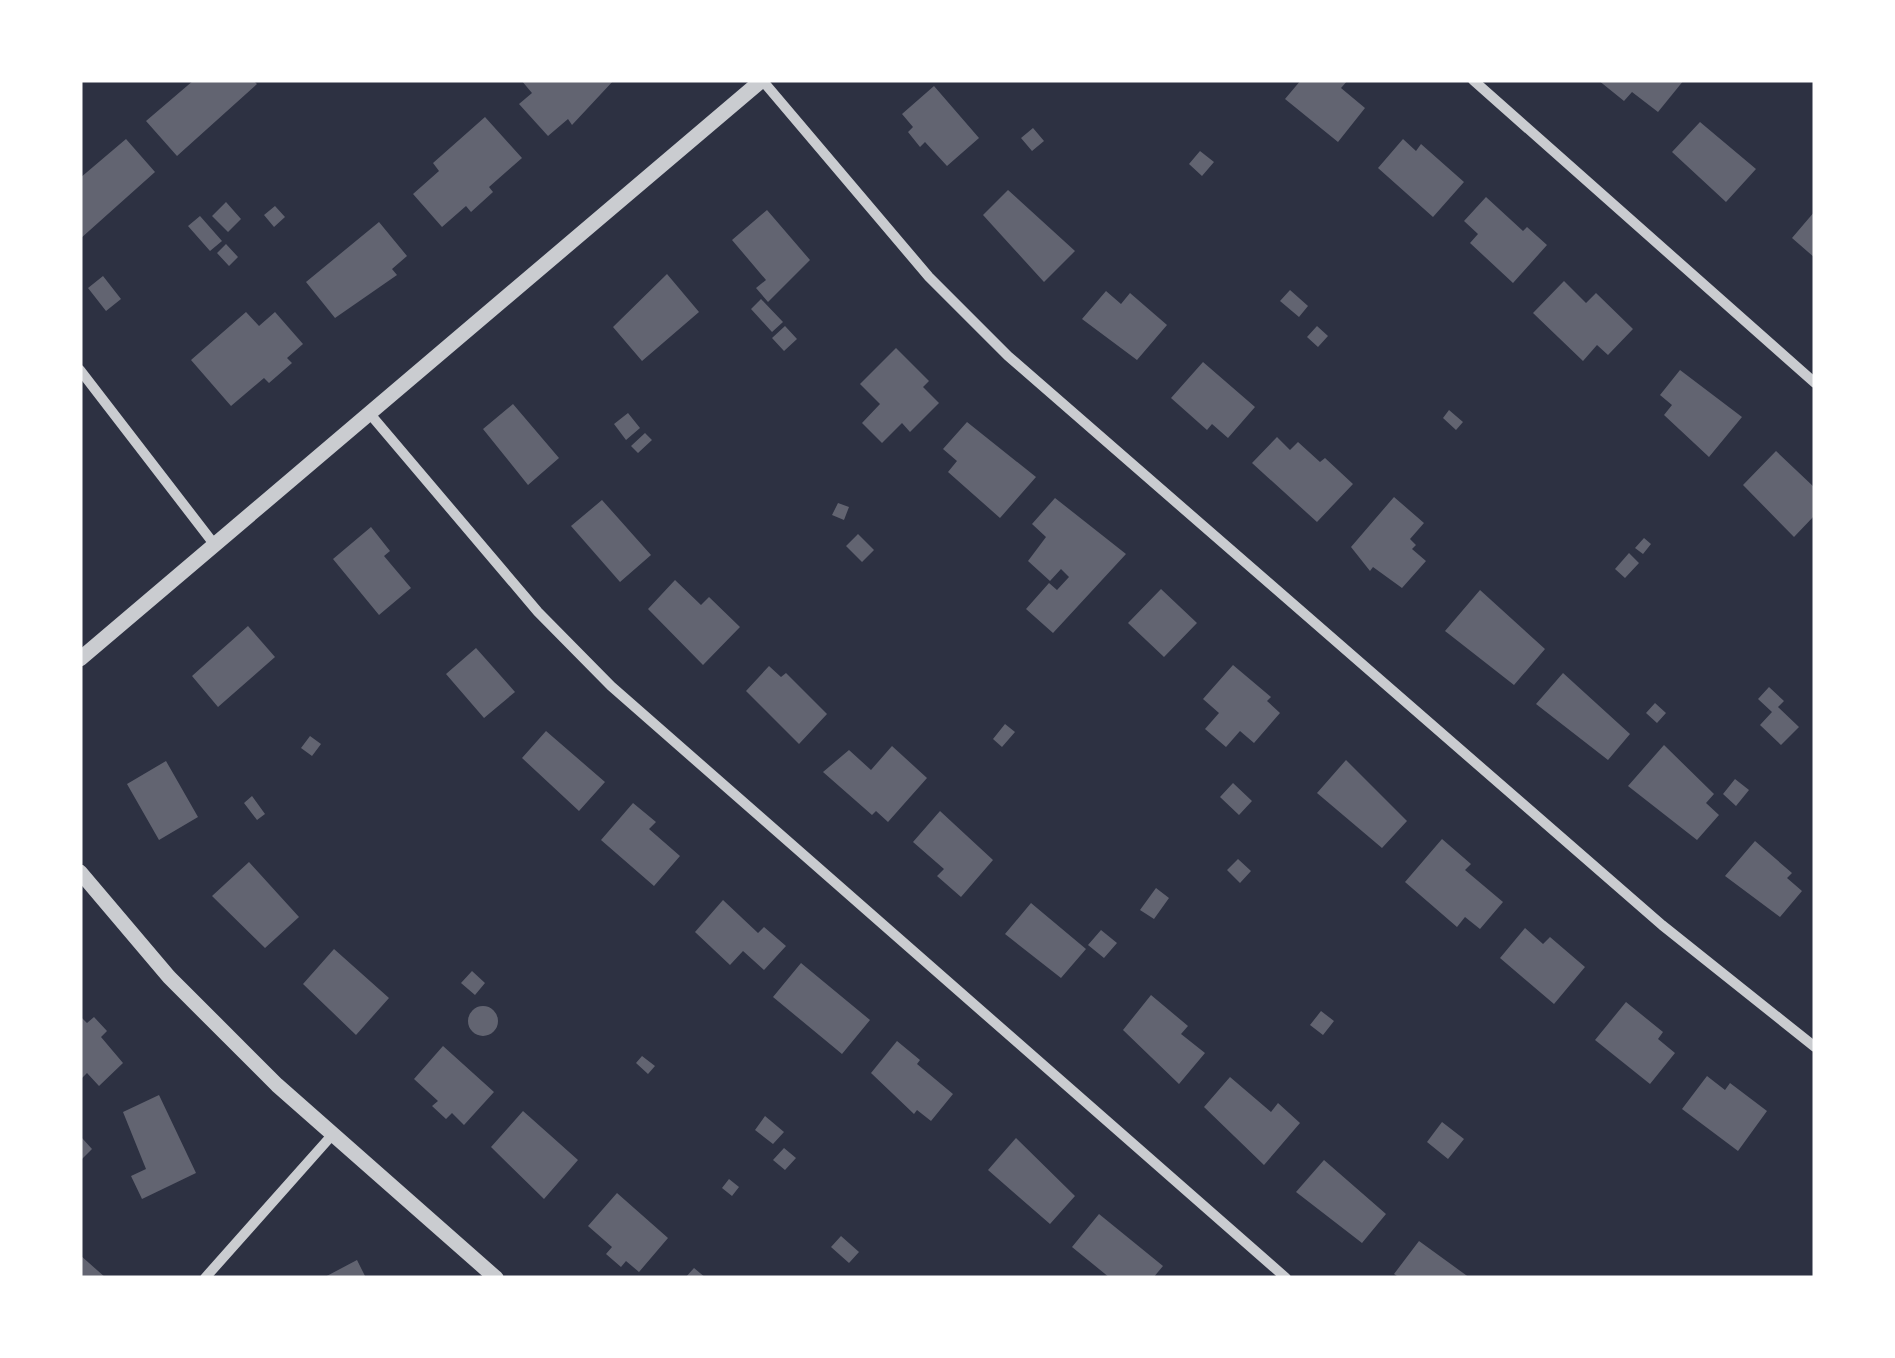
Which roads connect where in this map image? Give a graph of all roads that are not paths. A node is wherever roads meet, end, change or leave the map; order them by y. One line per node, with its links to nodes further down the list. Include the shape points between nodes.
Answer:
1 (762, 80): 5 (street); 9 (street, via 929,277 1008,356 1662,925)
2 (1473, 80): 4 (street)
3 (80, 370): 6 (street)
4 (1815, 383)
5 (370, 414): 6 (street); 13 (street, via 538,612 611,686)
6 (214, 544): 7 (street)
7 (80, 658)
8 (80, 872): 10 (street, via 169,977)
9 (1815, 1047)
10 (333, 1134): 11 (street); 12 (street)
11 (205, 1278)
12 (496, 1278)
13 (1286, 1278)

